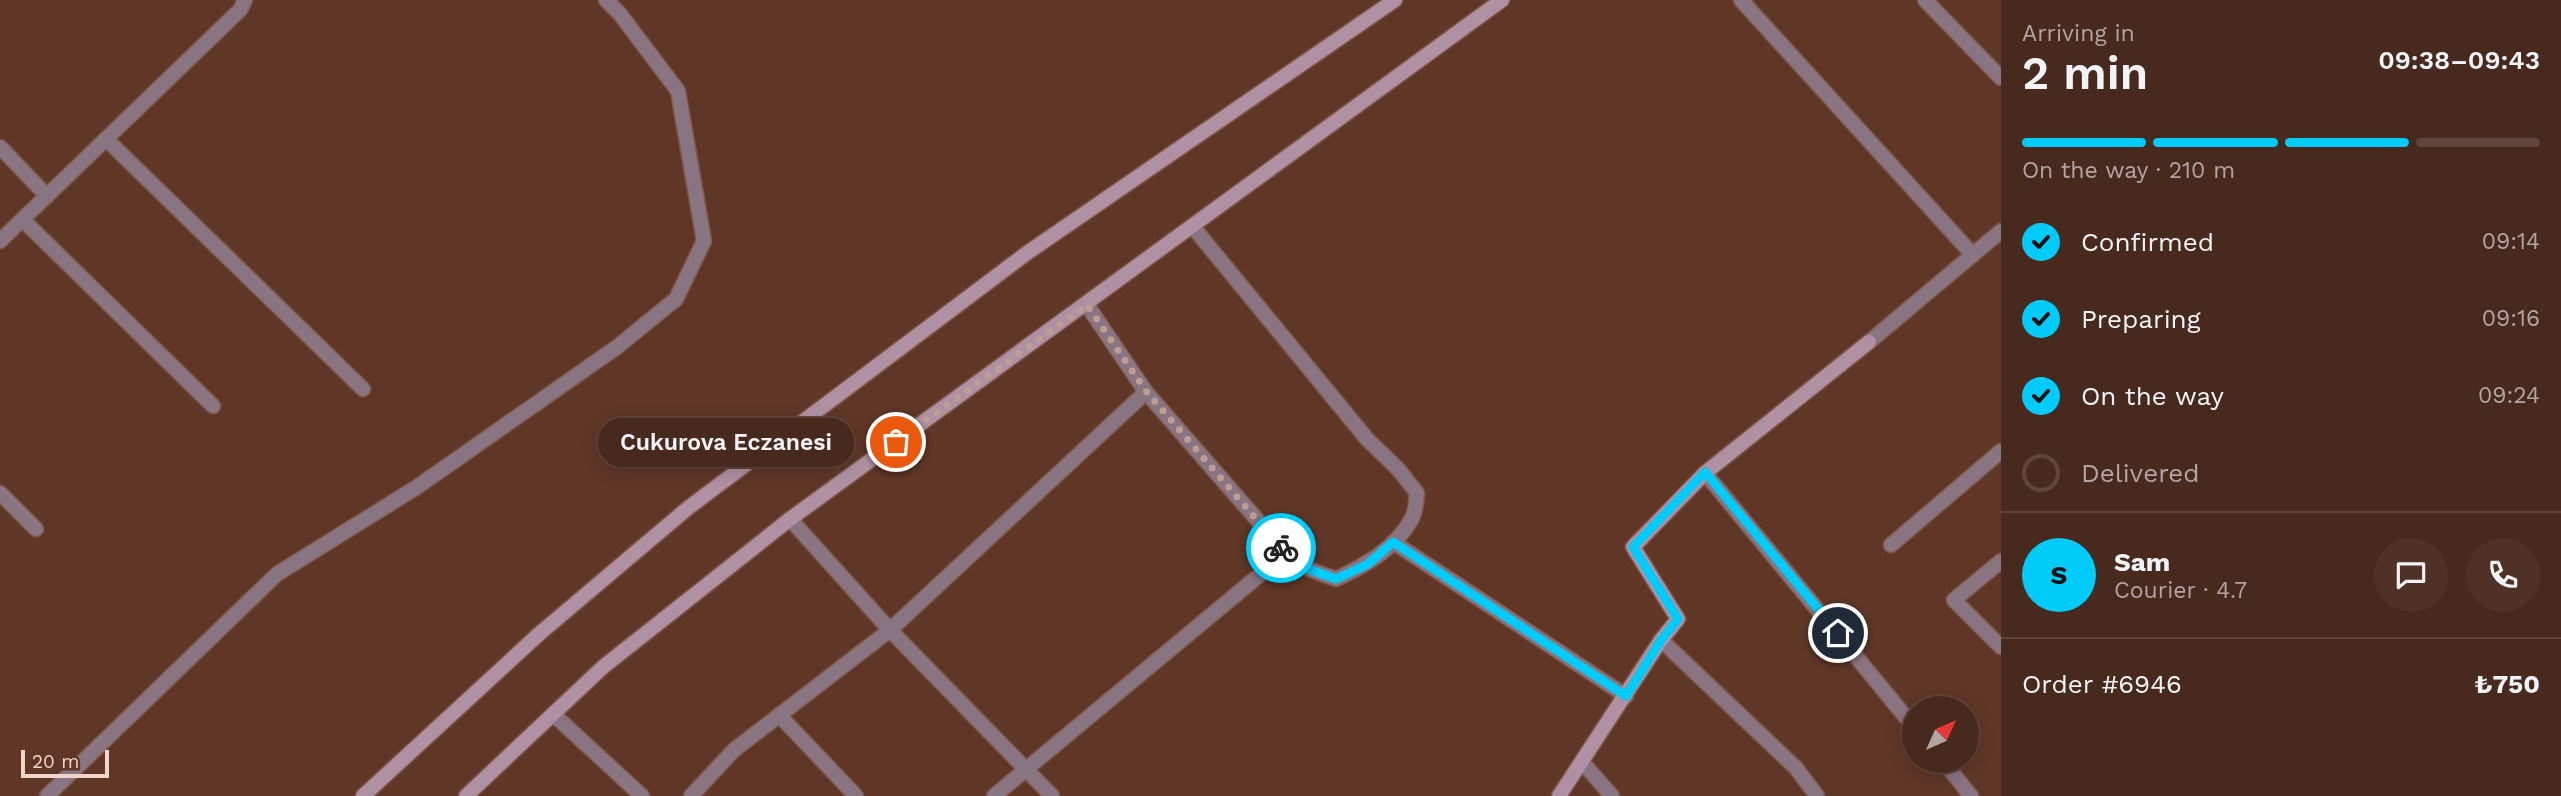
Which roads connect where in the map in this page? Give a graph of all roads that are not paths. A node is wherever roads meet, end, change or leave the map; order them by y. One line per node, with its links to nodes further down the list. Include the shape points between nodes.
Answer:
1 (256, 0): 7 (street)
2 (606, 0): 41 (street, via 678,91 704,241 676,299 617,347 417,487 276,574)
3 (1395, 0): 42 (main road, via 1027,253 688,508 539,634)
4 (1502, 0): 13 (main road)
5 (1741, 0): 16 (street)
6 (1925, 0): 8 (street)
7 (243, 5): 9 (street)
8 (2001, 78)
9 (106, 139): 11 (street); 19 (street)
10 (0, 147): 11 (street)
11 (47, 196): 12 (street)
12 (23, 220): 15 (street); 21 (street)
13 (1193, 227): 17 (main road); 27 (street, via 1417,493 1413,519)
14 (2001, 231): 16 (street)
15 (0, 242)
16 (1973, 255): 18 (street)
17 (1087, 305): 20 (street); 25 (main road)
18 (1869, 342): 23 (main road)
19 (363, 389)
20 (1146, 391): 29 (street); 31 (street)
21 (213, 406)
22 (2001, 451): 28 (street)
23 (1705, 472): 32 (main road, via 1633,547 1678,619); 35 (street)
24 (0, 493): 26 (street)
25 (790, 519): 31 (street); 36 (main road, via 603,667)
26 (36, 529)
27 (1393, 542): 29 (street, via 1368,564 1336,579 1311,570); 34 (street)
28 (1891, 545)
29 (1286, 553): 39 (street)
30 (2001, 561): 33 (street, via 1954,600)
31 (890, 630): 37 (street); 39 (street)
32 (1661, 640): 34 (main road); 51 (street, via 1796,768)
33 (2001, 647)
34 (1626, 696): 38 (main road)
35 (1902, 712)
36 (553, 714): 43 (main road); 44 (street)
37 (779, 715): 45 (street, via 734,750); 46 (street)
38 (1582, 762): 49 (main road); 50 (street)
39 (1025, 769): 47 (street); 48 (street)
40 (1953, 774): 52 (street)
41 (47, 796)
42 (363, 796)
43 (466, 796)
44 (642, 796)
45 (691, 796)
46 (856, 796)
47 (994, 796)
48 (1052, 796)
49 (1559, 796)
50 (1612, 796)
51 (1817, 796)
52 (1971, 796)

